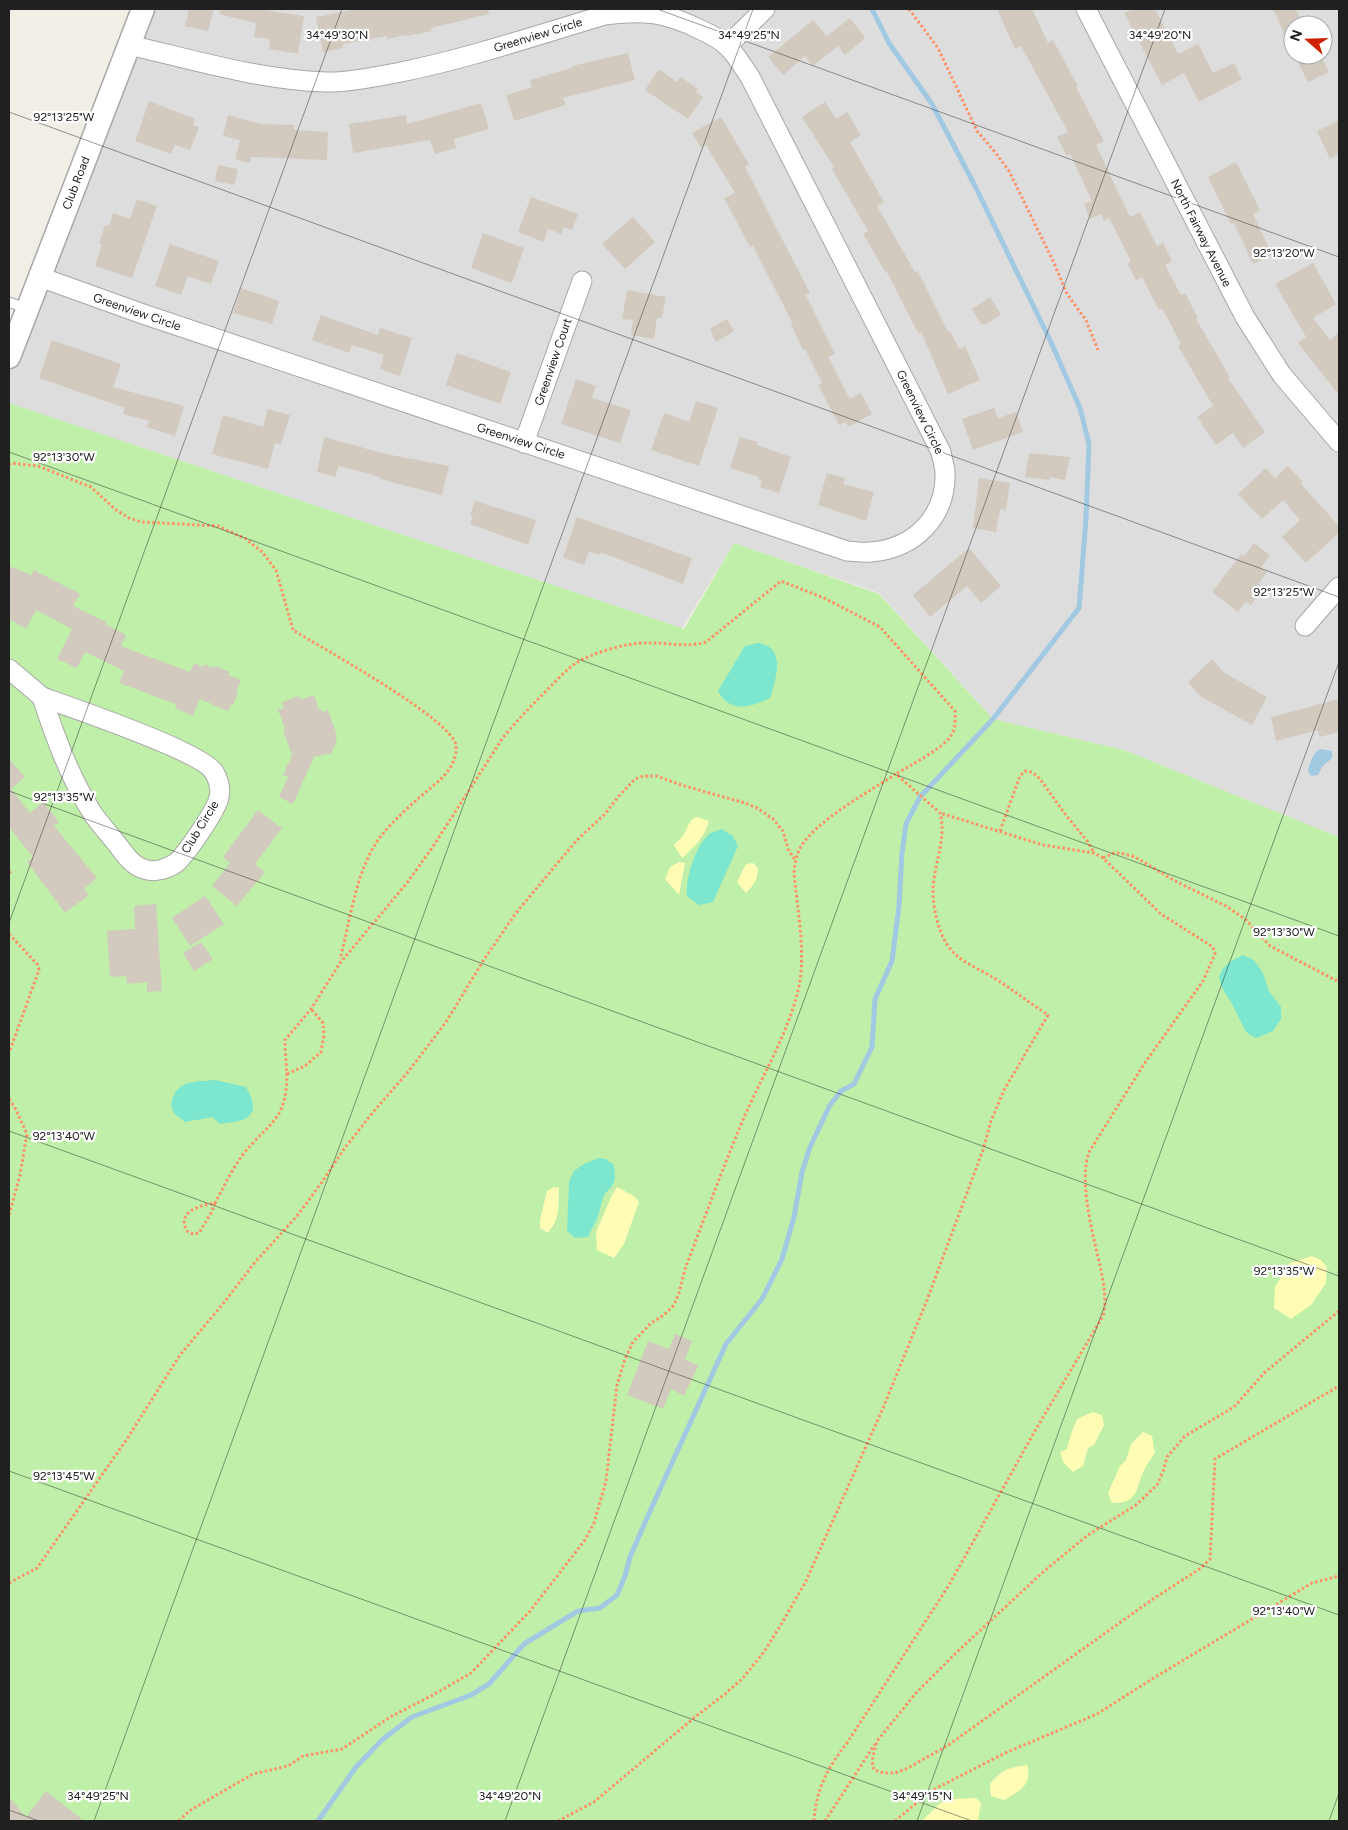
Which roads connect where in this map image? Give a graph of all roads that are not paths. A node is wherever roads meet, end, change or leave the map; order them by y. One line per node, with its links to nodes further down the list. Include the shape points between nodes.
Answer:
1 (143, 9): 4 (street, Club Road)
2 (765, 9): 5 (street)
3 (1086, 9): 10 (street, North Fairway Avenue, via 1245,316 1282,375)
4 (129, 45): 5 (street, Greenview Circle, via 256,74 328,82 430,66 605,15 631,12 658,13 686,22); 6 (street, Club Road)
5 (727, 46): 11 (street, Greenview Circle, via 750,77 941,452 944,488 932,519 920,534 904,544 869,552 847,550)
6 (40, 277): 8 (street, Club Road); 11 (street, Greenview Circle)
7 (582, 281): 11 (street, Greenview Court)
8 (18, 306): 9 (street, Club Road)
9 (9, 357)
10 (1339, 442)
11 (524, 444)
12 (1339, 587): 13 (street)
13 (1305, 626)
14 (9, 669): 15 (street, Club Circle)
15 (42, 697): 15 (street, Club Circle, via 54,734 82,795 124,853 135,866 144,870 165,869 174,864 216,806 219,785 214,771 207,763 168,745)

